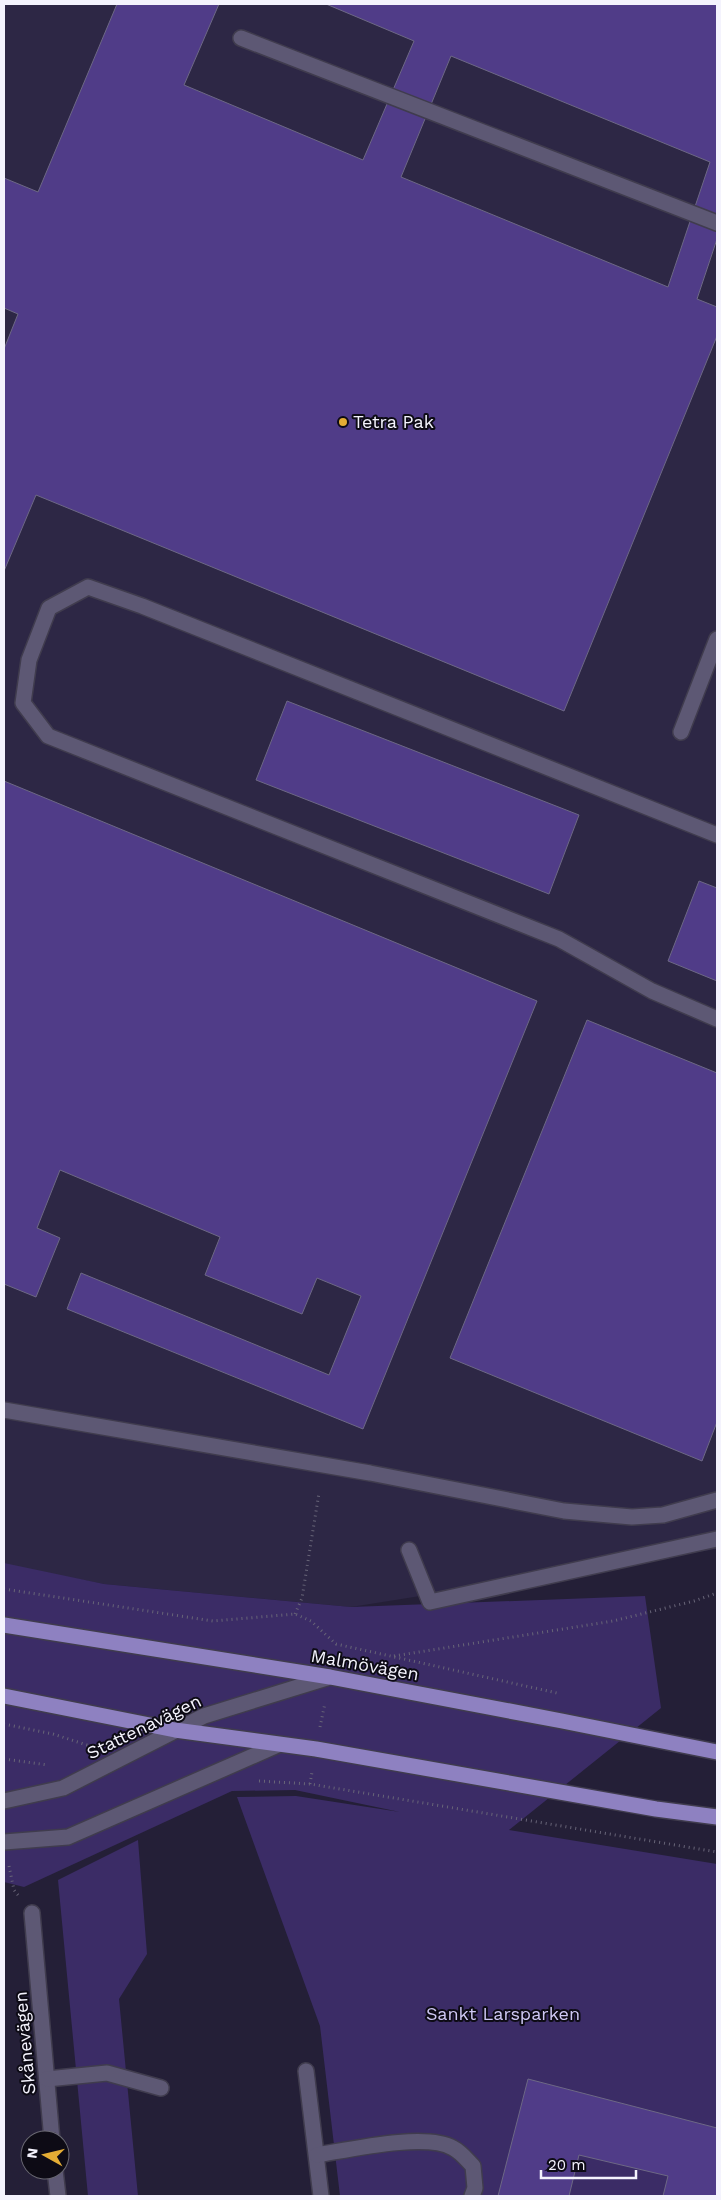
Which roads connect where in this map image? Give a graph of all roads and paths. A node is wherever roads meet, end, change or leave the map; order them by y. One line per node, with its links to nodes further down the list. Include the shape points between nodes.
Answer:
1 (241, 38): 2 (street)
2 (717, 223)
3 (717, 639): 4 (street)
4 (681, 732)
5 (717, 835): 6 (street, via 88,587 49,608 29,660 23,703 48,736 559,939 652,991)
6 (717, 1019)
7 (4, 1410): 9 (street, via 370,1473 564,1511 632,1517 663,1515)
8 (319, 1493): 14 (path, via 302,1598)
9 (717, 1500)
10 (717, 1539): 11 (street, via 430,1602)
11 (409, 1550)
12 (4, 1590): 14 (path, via 213,1621)
13 (717, 1593): 16 (path, via 613,1621 391,1656)
14 (296, 1614): 16 (path, via 311,1621)
15 (4, 1625): 17 (main road, Malmövägen)
16 (336, 1644): 17 (path)
17 (330, 1677): 19 (street, Stattenavägen, via 204,1716); 21 (path); 22 (main road, Malmövägen)
18 (4, 1696): 19 (main road)
19 (176, 1730): 20 (main road); 23 (street, Stattenavägen, via 63,1788)
20 (278, 1745): 21 (main road); 25 (street, via 68,1836)
21 (316, 1749): 24 (main road); 26 (path, via 310,1784)
22 (717, 1752)
23 (4, 1801)
24 (717, 1817)
25 (7, 1843): 27 (path, via 14,1890)
26 (717, 1852)
27 (32, 1913): 29 (street, Skånevägen)
28 (306, 2071): 32 (street)
29 (47, 2079): 30 (street, via 107,2073); 31 (street, Skånevägen)
30 (161, 2088)
31 (51, 2130)
32 (317, 2155): 35 (street); 36 (street, via 420,2140 453,2147 473,2166 475,2188)
33 (56, 2180): 34 (street)
34 (58, 2196)
35 (321, 2196)
36 (472, 2196)

